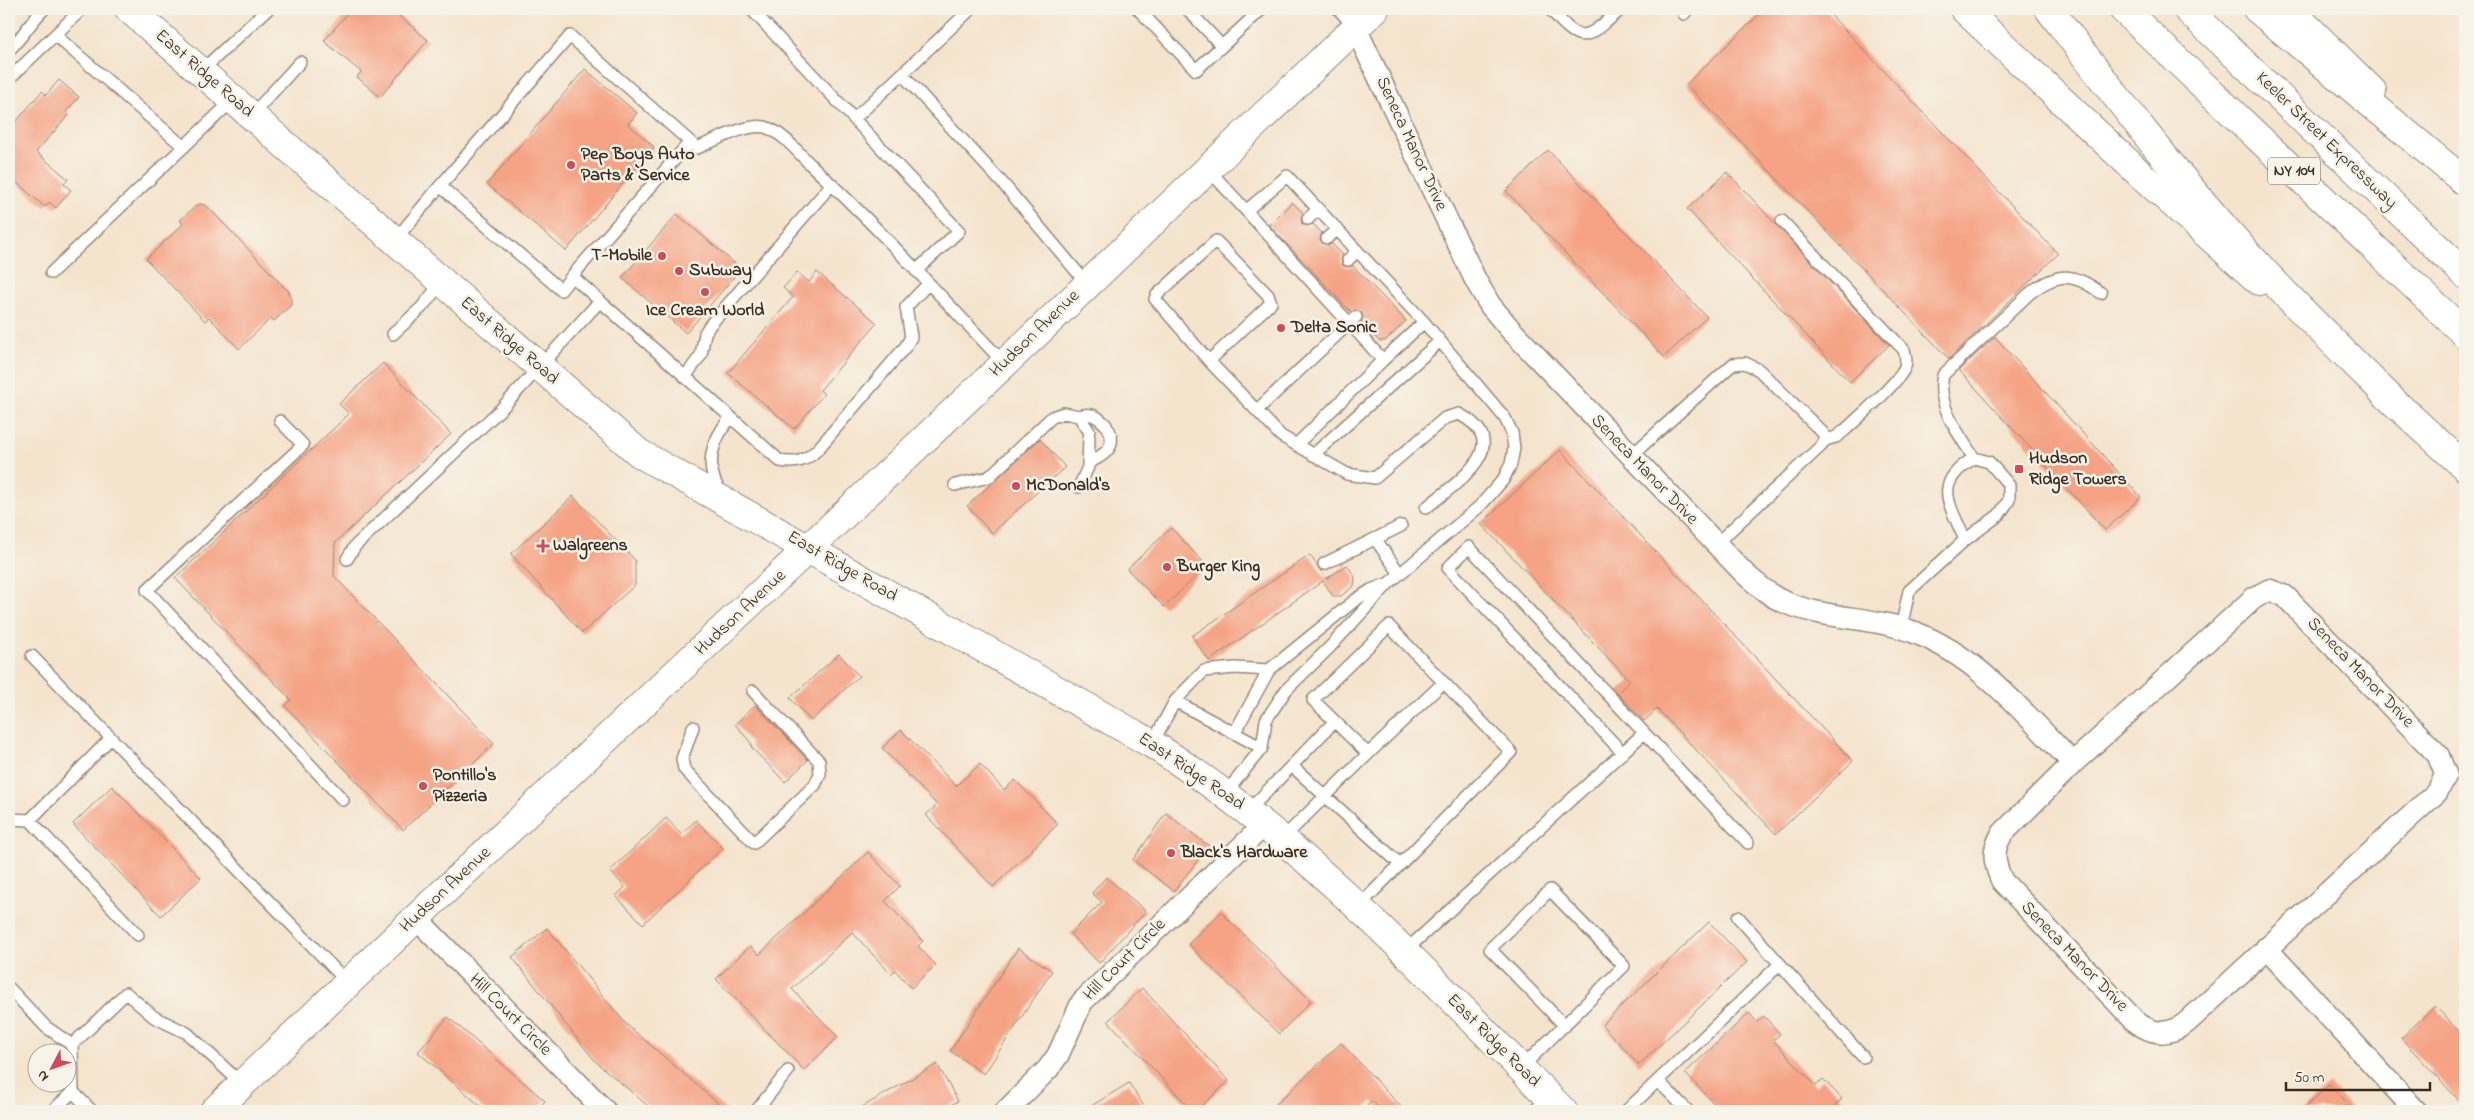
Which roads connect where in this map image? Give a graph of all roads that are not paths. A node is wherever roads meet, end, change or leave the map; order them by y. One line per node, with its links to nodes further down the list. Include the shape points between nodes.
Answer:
1 (44, 9): 22 (lane)
2 (82, 9): 20 (lane)
3 (129, 9): 24 (main road, East Ridge Road)
4 (268, 9): 24 (lane)
5 (751, 9): 28 (lane)
6 (971, 9): 25 (lane)
7 (1138, 9): 21 (lane, via 1196,70)
8 (1187, 9): 21 (lane)
9 (1262, 9): 21 (lane)
10 (1375, 9): 19 (main road, Hudson Avenue)
11 (1550, 9): 18 (lane, via 1567,28 1580,36 1592,34)
12 (1964, 9): 67 (main road, via 2139,173)
13 (2049, 9): 67 (main road, via 2222,225)
14 (2123, 9): 60 (main road, NY 104)
15 (2187, 9): 47 (main road, Keeler Street Expressway / NY 104)
16 (2256, 9): 32 (main road)
17 (2289, 9): 32 (main road)
18 (1618, 12)
19 (1347, 18): 31 (main road, Hudson Avenue); 75 (street, Seneca Manor Drive, via 1490,305)
20 (54, 35): 26 (lane); 30 (lane)
21 (1222, 46)
22 (9, 50)
23 (300, 62): 27 (lane)
24 (201, 71): 27 (main road, East Ridge Road)
25 (902, 74): 28 (lane); 52 (lane, via 1005,186)
26 (9, 79)
27 (242, 108): 30 (lane); 41 (main road, East Ridge Road)
28 (854, 119): 44 (lane, via 959,231)
29 (690, 142): 33 (lane, via 697,148 750,127 764,127 778,134); 34 (lane, via 570,36); 48 (lane)
30 (184, 147): 46 (lane)
31 (1208, 169): 36 (lane); 52 (main road, Hudson Avenue)
32 (2465, 181)
33 (832, 184): 44 (lane); 66 (lane, via 710,325 705,333 702,356)
34 (440, 186): 41 (lane); 48 (lane, via 561,290)
35 (1318, 209): 36 (lane, via 1287,176); 37 (lane); 39 (lane)
36 (1247, 210): 57 (lane)
37 (1308, 219)
38 (1782, 221): 72 (lane, via 1904,350 1906,358 1905,367 1897,378 1844,431)
39 (1337, 230): 40 (lane); 42 (lane)
40 (1327, 238)
41 (394, 241): 50 (main road, East Ridge Road)
42 (1357, 251): 43 (lane); 45 (lane)
43 (1348, 260)
44 (916, 271): 51 (lane)
45 (1376, 271): 49 (lane); 53 (lane)
46 (51, 273)
47 (2465, 274)
48 (572, 276): 56 (lane)
49 (1366, 279)
50 (442, 282): 59 (lane, via 422,307); 65 (main road, East Ridge Road)
51 (928, 284): 64 (lane); 70 (lane, via 906,306 912,337 906,346 824,444 806,460 780,461)
52 (1088, 285): 64 (main road, Hudson Avenue)
53 (1390, 287): 55 (lane); 58 (lane)
54 (2101, 293): 76 (lane, via 2087,282 2070,278 2045,281 1943,375 1940,385 1942,401)
55 (1381, 295)
56 (600, 301): 65 (lane); 66 (lane)
57 (1353, 319): 62 (lane); 68 (lane)
58 (1424, 322): 61 (lane); 62 (lane)
59 (393, 334)
60 (2465, 334)
61 (1440, 341): 74 (lane); 90 (lane, via 1505,418 1514,448 1503,480 1480,506)
62 (1383, 360): 73 (lane)
63 (1209, 361): 63 (lane, via 1155,299 1216,241 1271,303); 68 (lane)
64 (1004, 364): 87 (main road, Hudson Avenue)
65 (538, 367): 81 (main road, East Ridge Road, via 639,453); 88 (lane, via 502,408 355,546)
66 (685, 377): 70 (lane)
67 (2399, 407): 78 (main road)
68 (1257, 410): 73 (lane, via 1281,436)
69 (1079, 416): 77 (lane, via 1089,434); 77 (lane, via 1088,413 1098,417 1113,438 1109,450); 79 (lane, via 1064,413 1052,418 989,477)
70 (731, 418): 81 (lane, via 714,441 711,457 713,475 720,491)
71 (280, 420): 111 (lane, via 303,445 147,590)
72 (1825, 440): 75 (lane, via 1823,433 1759,370 1745,364 1733,364); 86 (lane)
73 (1296, 445): 74 (lane)
74 (1313, 454): 82 (lane, via 1347,474 1375,478 1445,418 1459,414 1470,420 1480,433 1485,449 1479,462)
75 (1631, 456): 86 (street, Seneca Manor Drive)
76 (1974, 458): 85 (lane, via 1957,468 1948,482 1948,498); 85 (lane, via 1990,462 2009,485 2009,500 1999,515)
77 (1088, 463): 80 (lane)
78 (2465, 467)
79 (955, 485)
80 (1079, 487)
81 (733, 505): 87 (main road, East Ridge Road)
82 (1426, 508)
83 (1402, 526): 84 (lane)
84 (1376, 540): 89 (lane); 90 (lane)
85 (1965, 540): 92 (lane, via 1909,591)
86 (1716, 544): 92 (street, Seneca Manor Drive, via 1745,574 1783,601)
87 (809, 548): 103 (main road, East Ridge Road); 119 (main road, Hudson Avenue)
88 (347, 559)
89 (1324, 564)
90 (1400, 574): 91 (lane)
91 (1389, 583): 94 (lane, via 1354,600); 104 (lane, via 1286,690 1266,720)
92 (1902, 628): 107 (street, Seneca Manor Drive, via 1945,646 1972,664)
93 (32, 656): 102 (lane)
94 (1269, 670): 97 (lane, via 1235,668 1204,671); 100 (lane)
95 (1444, 683): 98 (lane, via 1389,626 1313,700); 106 (lane); 116 (lane, via 1511,752)
96 (753, 692): 99 (lane, via 818,761 820,774 815,786 754,843 684,769 682,758)
97 (1175, 701): 100 (lane); 103 (lane)
98 (1334, 722): 106 (lane); 108 (lane)
99 (693, 727)
100 (1235, 732): 104 (lane)
101 (1644, 733): 105 (lane); 105 (lane, via 1469,547 1448,568); 115 (lane)
102 (111, 738): 113 (lane); 124 (lane)
103 (1152, 744): 109 (main road, East Ridge Road)
104 (1262, 748): 109 (lane)
105 (1623, 753): 122 (lane)
106 (1368, 754): 110 (lane)
107 (2073, 763): 121 (street, Seneca Manor Drive, via 2004,833 1996,847 1995,867 2002,882 2135,1021 2158,1033 2179,1028); 121 (street, Seneca Manor Drive, via 2254,598 2269,590 2286,596 2438,755 2446,775 2437,792)
108 (1292, 766): 110 (lane); 114 (lane)
109 (1225, 794): 114 (main road, East Ridge Road)
110 (1326, 795): 114 (lane); 116 (lane)
111 (343, 800)
112 (9, 819): 113 (lane)
113 (30, 820): 120 (lane)
114 (1265, 825): 117 (main road, East Ridge Road); 141 (street, Hill Court Circle, via 1082,1002 1058,1055)
115 (1748, 843)
116 (1400, 864): 117 (lane)
117 (1359, 906): 122 (main road, East Ridge Road)
118 (1738, 917): 123 (lane)
119 (416, 918): 124 (main road, Hudson Avenue); 139 (street, Hill Court Circle)
120 (138, 935)
121 (2266, 948): 144 (street)
122 (1404, 952): 130 (main road, East Ridge Road)
123 (1780, 964): 129 (lane); 132 (lane)
124 (349, 984): 133 (main road, Hudson Avenue)
125 (9, 988): 127 (lane, via 46,1027)
126 (1565, 1026): 126 (lane, via 1624,966 1550,890 1490,950); 130 (lane)
127 (68, 1042)
128 (75, 1042): 133 (lane, via 126,994 154,1017 187,1033)
129 (1863, 1057)
130 (1520, 1068): 135 (main road, East Ridge Road)
131 (788, 1071): 140 (lane)
132 (1658, 1081): 142 (lane); 143 (lane)
133 (242, 1084): 138 (main road, Hudson Avenue)
134 (73, 1092): 136 (lane); 137 (lane)
135 (1549, 1107)
136 (52, 1111)
137 (92, 1111)
138 (214, 1111)
139 (605, 1111)
140 (756, 1111)
141 (1006, 1111)
142 (1626, 1111)
143 (1688, 1111)
144 (2416, 1111)

